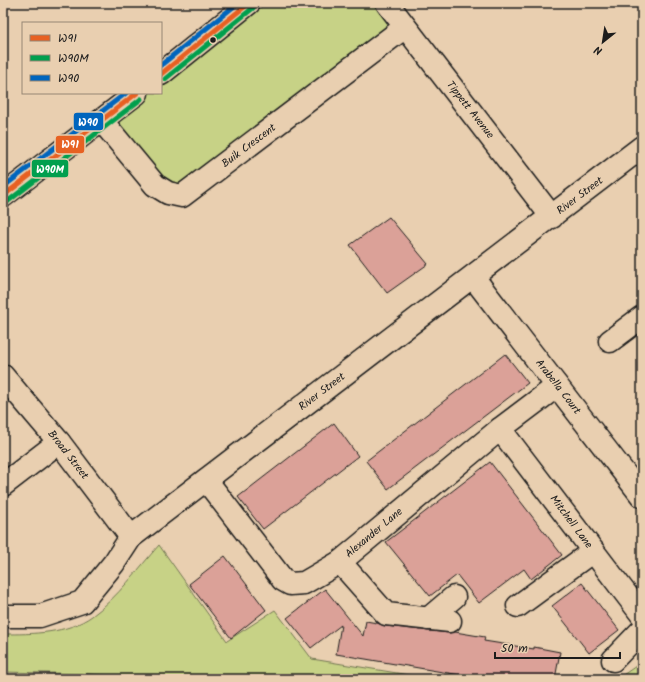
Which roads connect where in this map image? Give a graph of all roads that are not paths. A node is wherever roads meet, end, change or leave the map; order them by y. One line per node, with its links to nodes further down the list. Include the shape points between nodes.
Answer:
1 (248, 3): 4 (street)
2 (387, 3): 3 (street, Tippett Avenue)
3 (405, 27): 6 (street, Buik Crescent, via 182,196 168,193 155,185); 9 (street, Tippett Avenue)
4 (162, 73)
5 (137, 94): 6 (street)
6 (102, 121): 8 (street)
7 (642, 147): 9 (street, River Street)
8 (3, 196)
9 (552, 217): 10 (street, River Street)
10 (473, 277): 14 (street, Arabella Court); 17 (street, River Street)
11 (642, 317): 12 (street)
12 (610, 341)
13 (3, 376): 16 (street, Broad Street)
14 (557, 386): 15 (street, Alexander Lane); 19 (street, Arabella Court)
15 (500, 429): 21 (street, Mitchell Lane); 22 (street, Alexander Lane)
16 (59, 442): 18 (street); 20 (street, Broad Street)
17 (206, 480): 20 (street, River Street); 22 (street, Alexander Lane, via 284,580 290,584 304,583)
18 (3, 485)
19 (642, 496)
20 (130, 537): 26 (street, River Street, via 114,563 82,602 40,616)
21 (593, 551): 24 (street); 25 (street, Mitchell Lane)
22 (340, 562): 27 (street, via 386,614)
23 (454, 597): 27 (street)
24 (518, 606)
25 (642, 615)
26 (3, 616)
27 (428, 619): 28 (street)
28 (450, 621)
29 (642, 630): 30 (street)
30 (613, 660)

